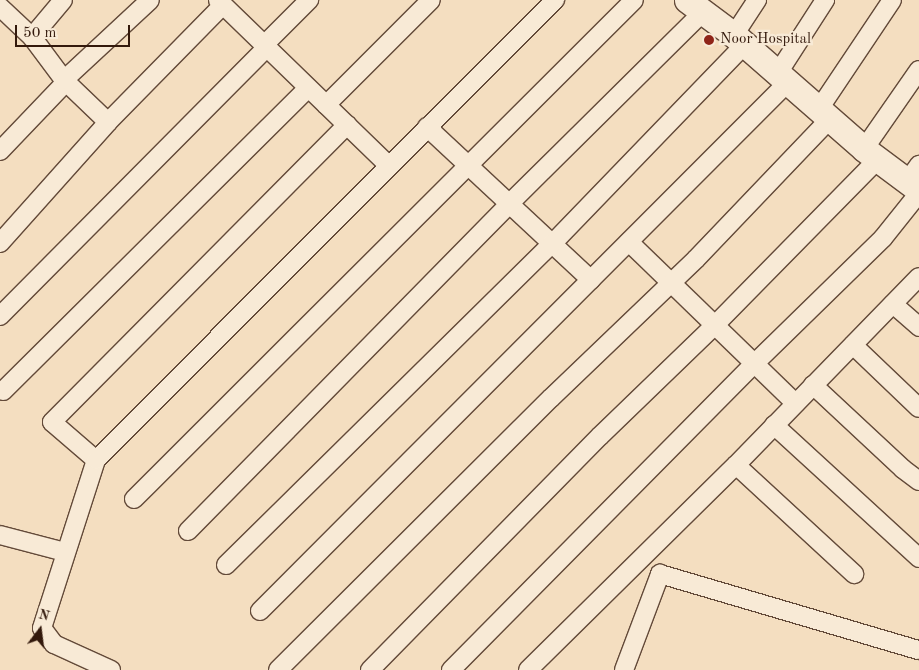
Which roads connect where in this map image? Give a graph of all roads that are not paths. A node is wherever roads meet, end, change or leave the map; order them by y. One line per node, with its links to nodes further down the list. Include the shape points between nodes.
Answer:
1 (63, 0): 13 (street)
2 (150, 0): 18 (street)
3 (309, 0): 15 (street)
4 (432, 0): 20 (street)
5 (555, 0): 24 (street)
6 (634, 0): 28 (street)
7 (757, 0): 14 (street)
8 (825, 0): 17 (street)
9 (892, 0): 21 (street)
10 (221, 3): 15 (street); 22 (street)
11 (693, 3): 14 (street); 30 (street)
12 (0, 7): 13 (street)
13 (32, 37): 18 (street)
14 (739, 39): 17 (street); 33 (street)
15 (265, 46): 19 (street); 38 (street)
16 (919, 70): 26 (street)
17 (783, 78): 21 (street); 31 (street)
18 (64, 80): 22 (street); 25 (street, via 64,84)
19 (308, 88): 20 (street); 44 (street)
20 (326, 105): 23 (street)
21 (824, 114): 26 (street); 36 (street)
22 (108, 122): 32 (street)
23 (346, 125): 27 (street); 48 (street, via 52,422)
24 (427, 127): 27 (street); 28 (street)
25 (0, 151)
26 (871, 154): 29 (street); 39 (street)
27 (388, 165): 48 (street)
28 (469, 167): 30 (street); 51 (street)
29 (916, 183): 42 (street, via 883,238)
30 (509, 204): 33 (street); 52 (street)
31 (629, 242): 35 (street); 36 (street)
32 (0, 243)
33 (552, 244): 35 (street); 56 (street)
34 (919, 277): 37 (street)
35 (591, 280): 58 (street)
36 (670, 284): 39 (street); 61 (street, via 550,398)
37 (893, 304): 40 (street); 41 (street)
38 (0, 316)
39 (714, 326): 42 (street); 62 (street, via 600,436)
40 (919, 328)
41 (852, 345): 43 (street); 46 (street)
42 (754, 364): 45 (street); 63 (street)
43 (813, 385): 45 (street); 50 (street)
44 (4, 391)
45 (795, 404): 47 (street)
46 (919, 408)
47 (774, 425): 49 (street); 55 (street)
48 (96, 460): 54 (street)
49 (736, 465): 57 (street); 64 (street)
50 (919, 481)
51 (134, 499)
52 (188, 531)
53 (0, 535): 54 (street)
54 (65, 552): 60 (street, via 42,628 54,644)
55 (919, 558)
56 (226, 565)
57 (854, 574)
58 (260, 611)
59 (919, 650): 65 (street, via 660,574)
60 (111, 670)
61 (278, 670)
62 (370, 670)
63 (450, 670)
64 (528, 670)
65 (624, 670)

